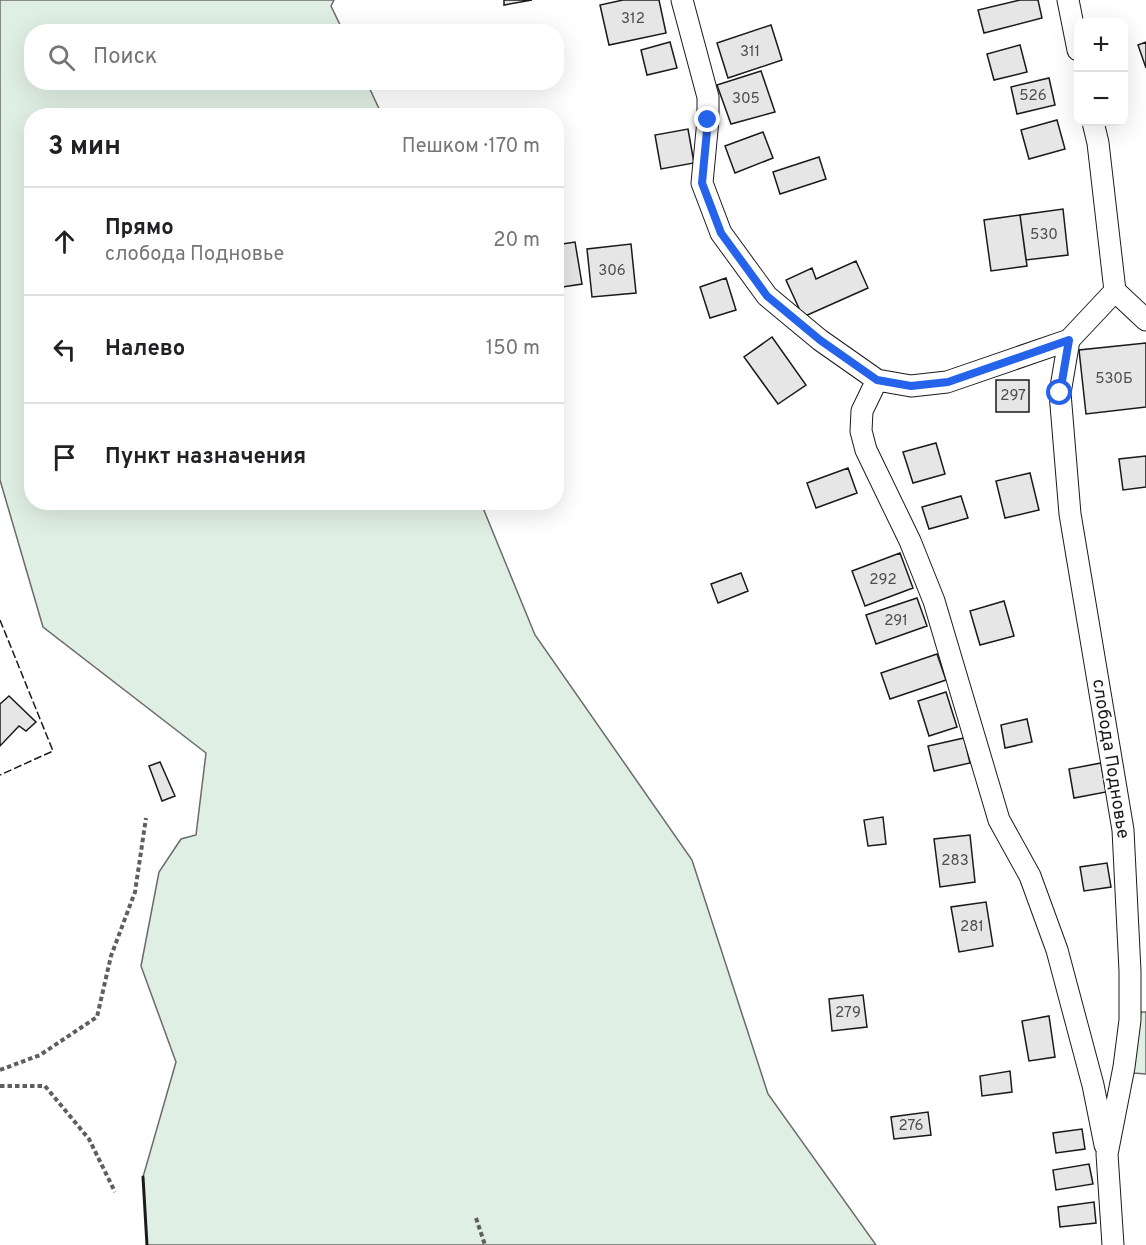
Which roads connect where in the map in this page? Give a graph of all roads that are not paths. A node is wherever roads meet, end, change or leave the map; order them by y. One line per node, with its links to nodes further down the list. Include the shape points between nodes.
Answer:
1 (682, 0): 8 (street, via 708,97 702,183 721,233 767,296)
2 (1068, 0): 3 (street)
3 (1074, 30)
4 (1095, 126): 5 (street)
5 (1115, 291): 6 (street); 7 (street)
6 (1146, 320)
7 (1069, 340): 8 (street, via 948,382 911,386); 9 (street, слобода Подновье, via 1060,393 1070,514 1123,830 1130,970 1130,1020)
8 (877, 380): 9 (street, via 862,411 861,431 866,450 934,601 999,820 1030,876 1056,950 1093,1085)
9 (1107, 1154): 10 (street, слобода Подновье)
10 (1113, 1245)

